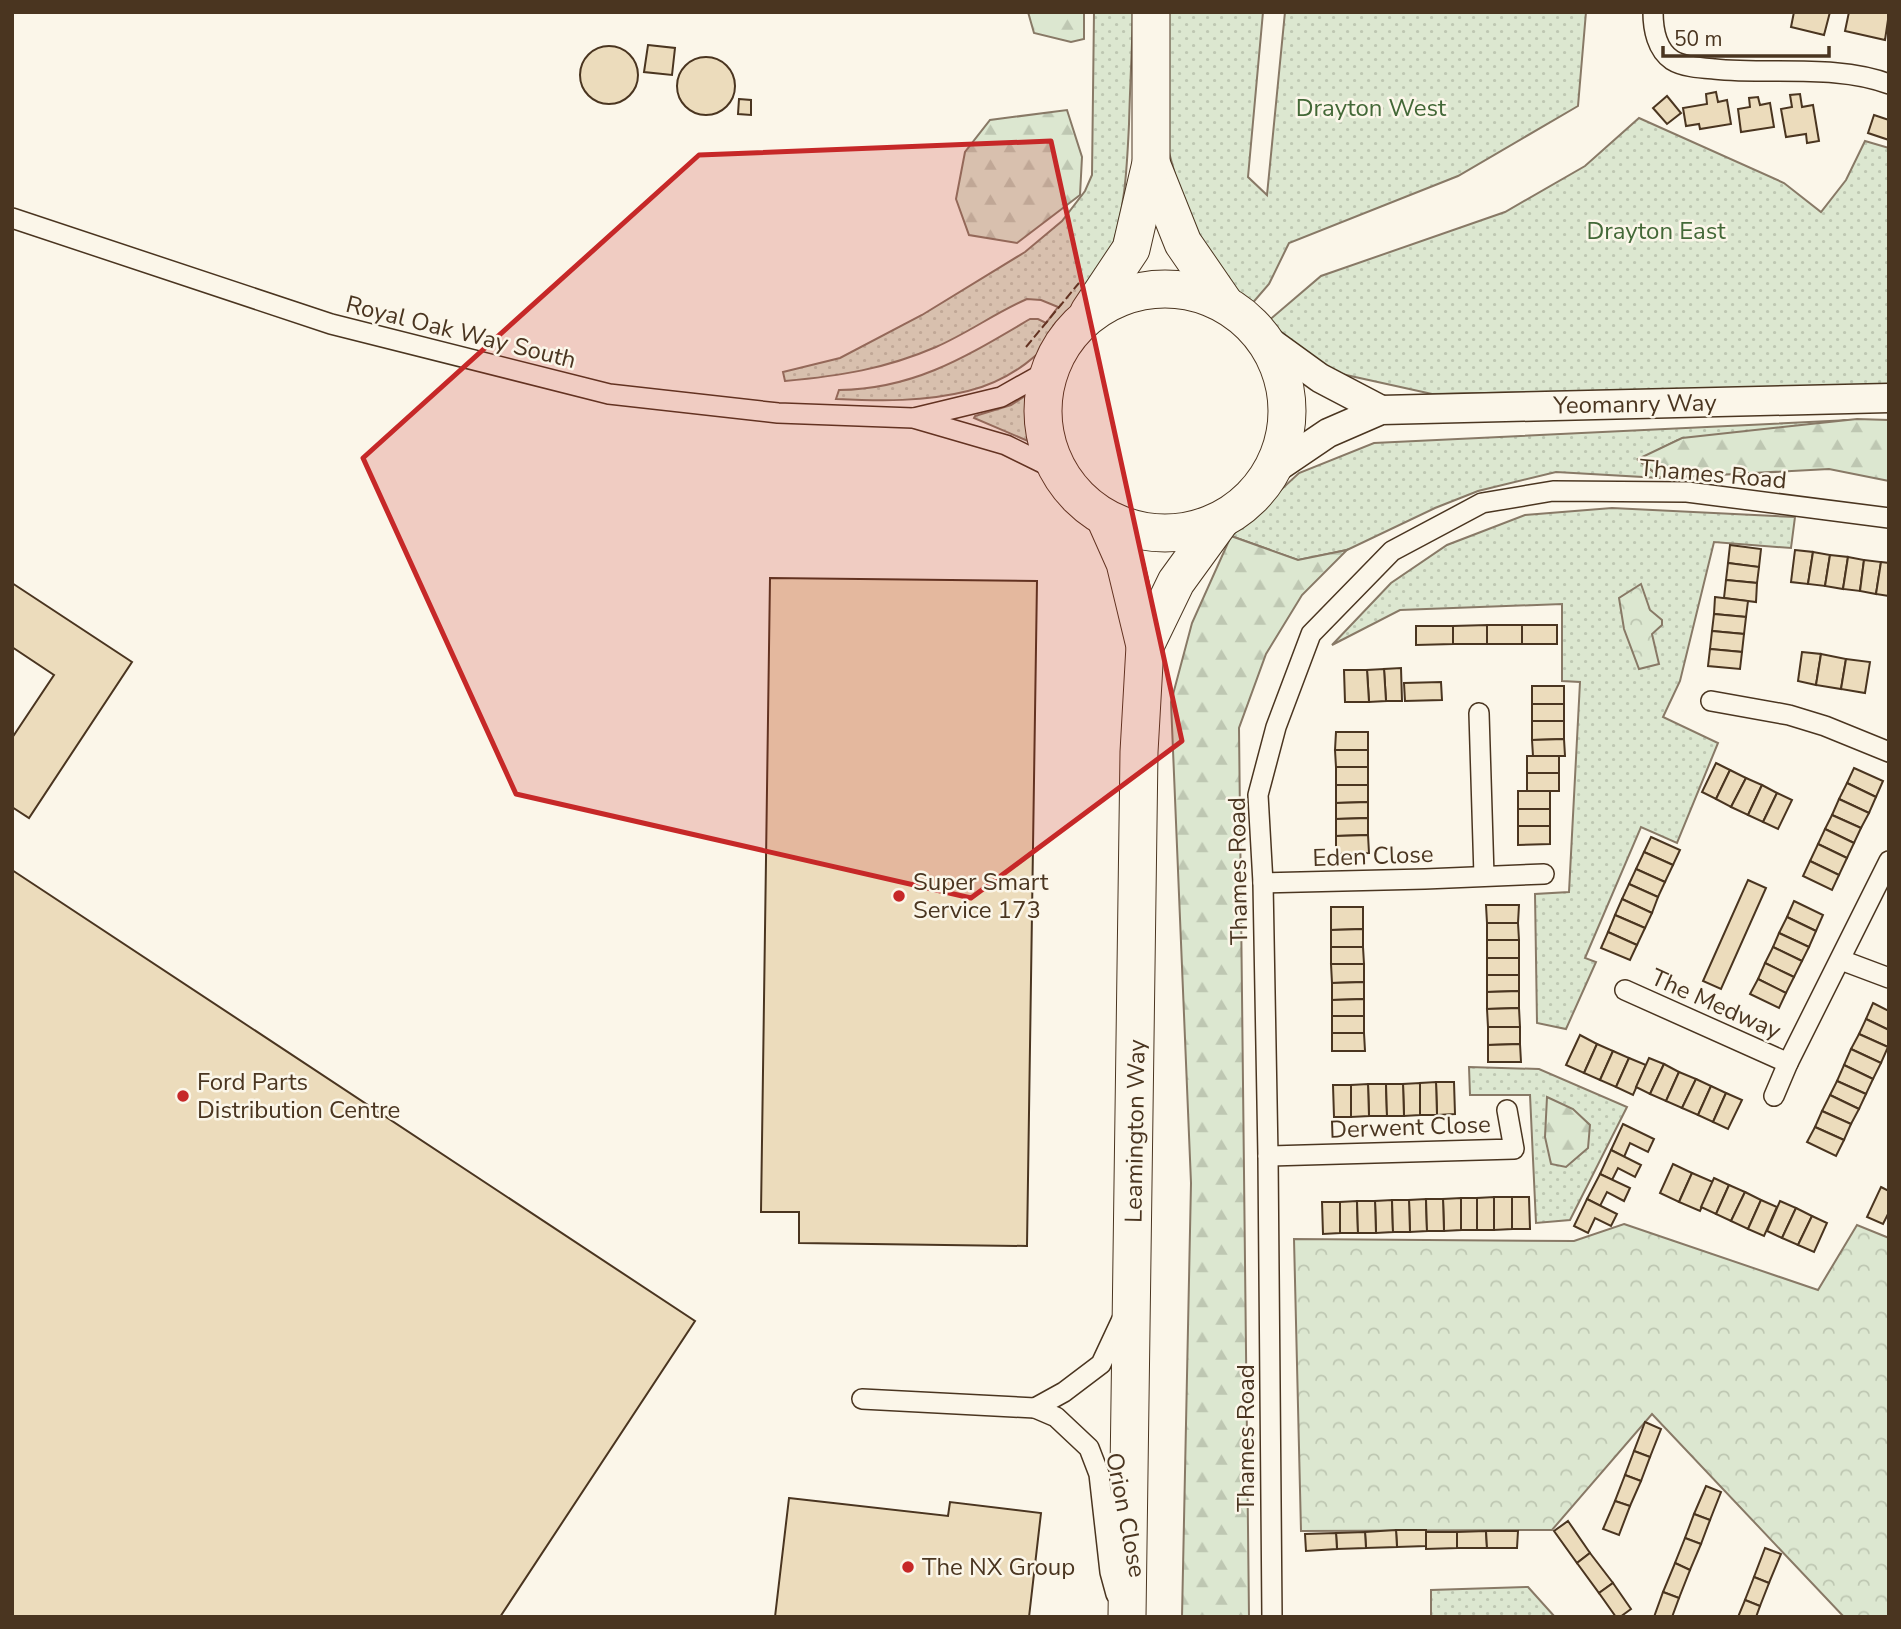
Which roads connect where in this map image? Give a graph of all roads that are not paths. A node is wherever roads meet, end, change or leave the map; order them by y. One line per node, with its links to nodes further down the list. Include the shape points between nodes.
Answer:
1 (1151, 12): 4 (highway)
2 (1654, 12): 3 (street, via 1655,33 1674,62 1702,68 1837,74)
3 (1889, 84)
4 (1151, 163): 6 (highway, via 1182,243); 7 (highway, via 1131,248)
5 (12, 218): 12 (street, Royal Oak Way South, via 331,324 609,394 778,413)
6 (1225, 304): 7 (highway, via 1198,292 1158,288 1117,298); 8 (highway)
7 (1085, 318): 9 (highway, via 1056,353)
8 (1262, 336): 11 (street, Yeomanry Way, via 1320,378); 14 (highway, via 1277,360 1288,399 1287,428 1279,458)
9 (1051, 369): 12 (street, Royal Oak Way South, via 1001,397); 13 (highway, via 1043,391 1043,429)
10 (1889, 398): 11 (street, Yeomanry Way)
11 (1381, 410): 14 (street, Yeomanry Way, via 1328,433)
12 (913, 418): 13 (street, Royal Oak Way South, via 1006,445)
13 (1059, 471): 15 (highway, via 1072,492)
14 (1269, 473): 17 (highway, via 1254,496)
15 (1105, 518): 17 (highway, via 1145,532 1186,532); 18 (highway, Leamington Way, via 1125,563)
16 (1889, 518): 25 (street, Thames Road, via 1687,492 1553,491 1482,503 1392,551 1311,634 1276,727 1258,795)
17 (1221, 520): 18 (highway, Leamington Way, via 1176,582)
18 (1145, 646): 33 (highway, Leamington Way, via 1139,752)
19 (1711, 701): 21 (street, via 1788,715)
20 (1479, 713): 24 (street)
21 (1889, 752)
22 (1889, 861): 26 (street, The Medway)
23 (1544, 874): 24 (street, Eden Close)
24 (1484, 876): 25 (street, Eden Close)
25 (1263, 883): 32 (street, Thames Road)
26 (1841, 960): 27 (street); 29 (street, The Medway)
27 (1889, 978)
28 (1625, 990): 29 (street, The Medway)
29 (1788, 1063): 30 (street, The Medway)
30 (1774, 1096)
31 (1507, 1110): 32 (street, Derwent Close, via 1514,1149)
32 (1268, 1156): 37 (street, Thames Road)
33 (1133, 1294): 35 (street, via 1101,1364); 36 (highway, Leamington Way)
34 (862, 1399): 35 (street, Orion Close)
35 (1035, 1408): 36 (street, Orion Close, via 1056,1417 1089,1448 1098,1474 1110,1572)
36 (1125, 1617)
37 (1272, 1617)

